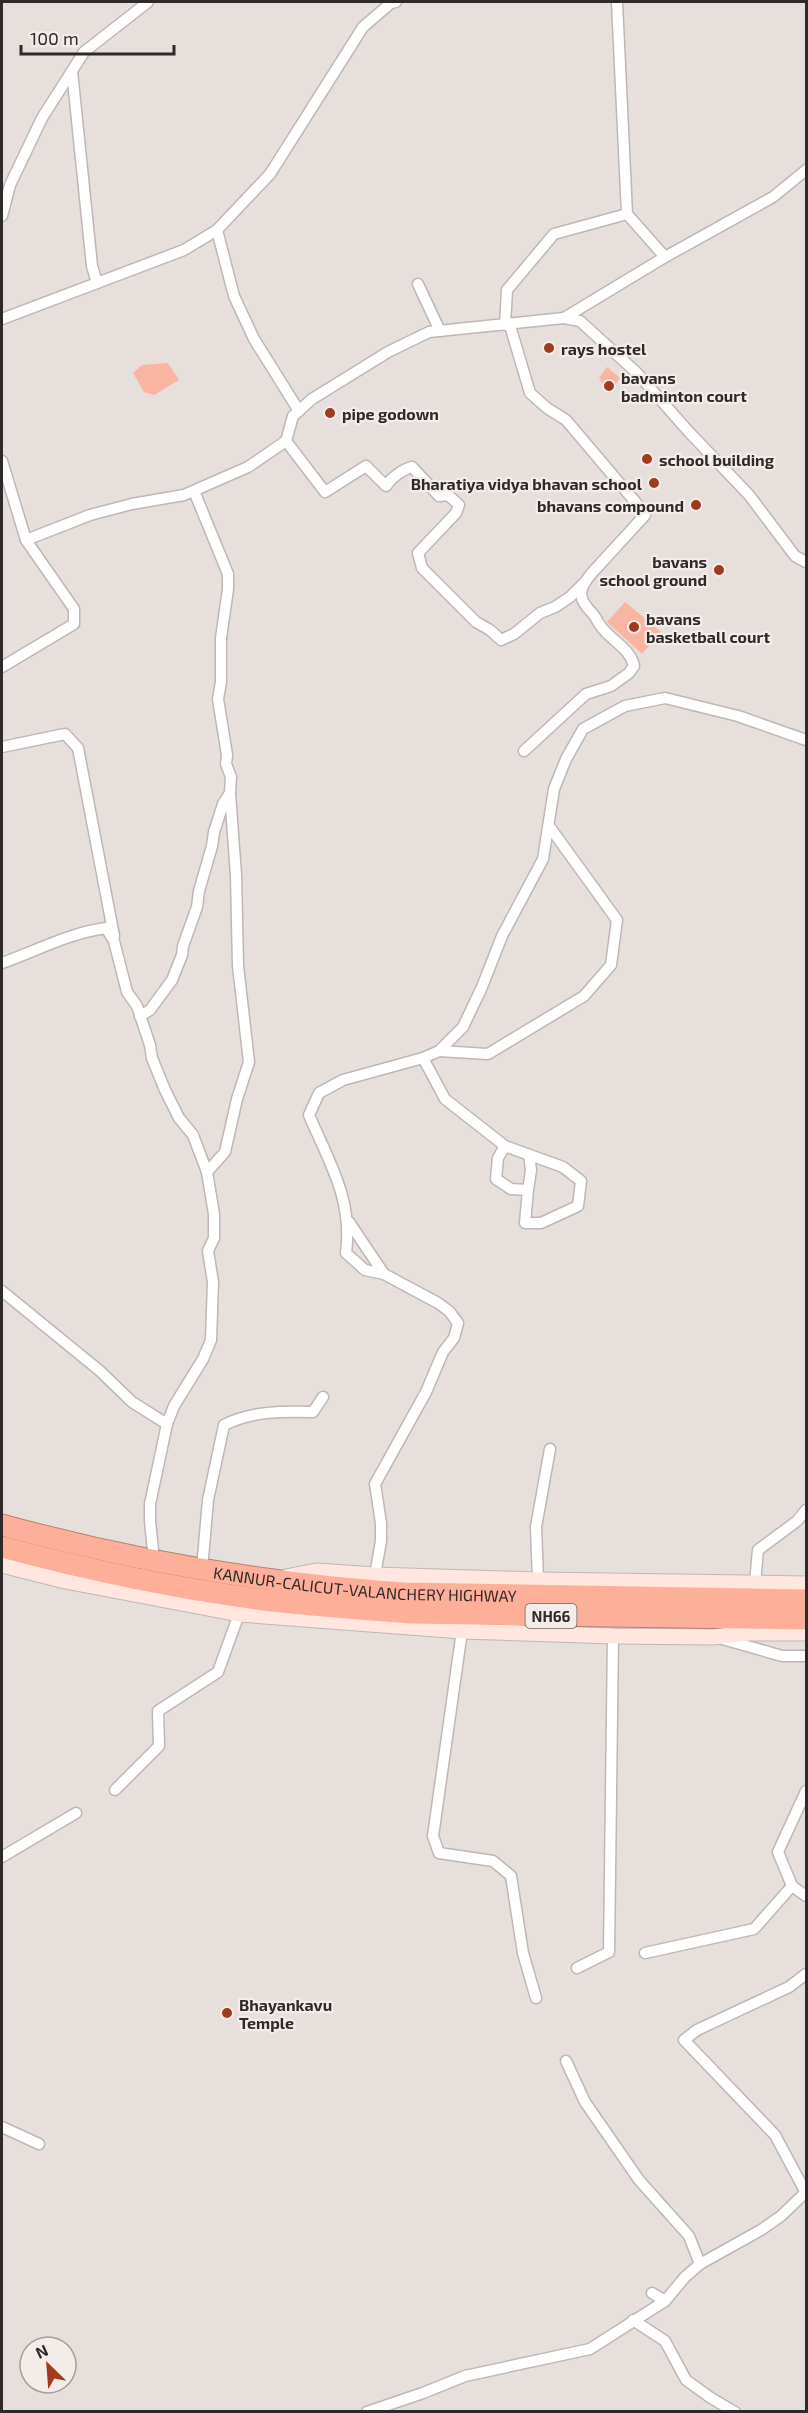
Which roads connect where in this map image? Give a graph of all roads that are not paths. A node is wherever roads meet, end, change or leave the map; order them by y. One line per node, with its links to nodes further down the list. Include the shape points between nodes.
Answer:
1 (148, 2): 4 (street, via 84,52)
2 (396, 2): 8 (street, via 363,27 270,174)
3 (617, 2): 6 (street)
4 (72, 71): 7 (street, via 42,118 10,185); 10 (street)
5 (807, 170): 9 (street, via 773,197)
6 (627, 214): 9 (street); 14 (street, via 554,234 507,290)
7 (2, 216)
8 (217, 230): 10 (street, via 184,250); 16 (street, via 234,296 254,339)
9 (665, 257): 12 (street)
10 (97, 283): 13 (street)
11 (418, 284): 15 (street)
12 (564, 318): 14 (street); 21 (street, via 580,321 637,373 749,495 795,556)
13 (2, 319)
14 (508, 324): 15 (street); 22 (street, via 530,393 569,423 645,515)
15 (440, 331): 16 (street, via 429,332 388,352)
16 (298, 411): 17 (street, via 292,416)
17 (286, 441): 19 (street, via 248,467); 22 (street, via 325,492 366,466 386,486 412,467 439,496 453,499 459,505 456,513 418,553 422,567 476,622 501,640 570,597)
18 (2, 461): 20 (street)
19 (194, 491): 20 (street, via 90,515); 27 (street, via 228,574 218,699 231,777)
20 (26, 540): 23 (street, via 74,609 74,624)
21 (807, 562)
22 (583, 584): 26 (street, via 582,603 633,658 634,666 611,686 586,694)
23 (2, 667)
24 (807, 740): 28 (street, via 738,716 665,698 625,706 583,729 554,789)
25 (2, 747): 29 (street, via 65,734 78,748)
26 (524, 751)
27 (230, 793): 31 (street, via 214,832 197,907 172,980 150,1010); 36 (street, via 238,966 249,1062 225,1152)
28 (549, 826): 32 (street, via 543,859 502,936 463,1027); 32 (street, via 616,920 611,965 584,996 488,1054)
29 (114, 941): 30 (street, via 106,928 89,930); 31 (street, via 127,992)
30 (2, 963)
31 (140, 1016): 36 (street, via 170,1102 194,1136)
32 (439, 1052): 33 (street)
33 (423, 1058): 34 (street, via 446,1099); 38 (street, via 343,1080 319,1093 309,1114 336,1173)
34 (505, 1146): 35 (street); 37 (street, via 498,1158 496,1179 511,1190)
35 (529, 1155): 37 (street); 37 (street, via 563,1167 581,1180 578,1206 541,1222 525,1223)
36 (207, 1172): 42 (street, via 214,1214 214,1238 208,1251 213,1282 211,1340)
37 (528, 1190)
38 (347, 1219): 39 (street); 39 (street, via 346,1253 364,1270)
39 (384, 1274): 50 (street, via 438,1303 458,1323 454,1338 443,1352 426,1392 375,1484 381,1541)
40 (2, 1291): 42 (street, via 132,1402)
41 (323, 1397): 49 (street, via 313,1412 240,1417 224,1425 208,1500)
42 (167, 1424): 47 (street, via 150,1504)
43 (550, 1449): 51 (street, via 536,1527)
44 (807, 1510): 54 (street, via 758,1550)
45 (2, 1526): 47 (highway, KANNUR-CALICUT-VALANCHERY HIGHWAY / NH66, via 76,1546)
46 (2, 1547): 54 (highway, KANNUR-CALICUT-VALANCHERY HIGHWAY / NH66, via 79,1567 265,1600 411,1613)
47 (154, 1560): 49 (highway, KANNUR-CALICUT-VALANCHERY HIGHWAY / NH66)
48 (2, 1565): 56 (street)
49 (202, 1569): 52 (highway, KANNUR-CALICUT-VALANCHERY HIGHWAY / NH66)
50 (375, 1575): 51 (street); 52 (street, via 316,1571)
51 (538, 1580): 54 (street)
52 (268, 1581): 54 (highway, KANNUR-CALICUT-VALANCHERY HIGHWAY / NH66, via 404,1593)
53 (807, 1584): 54 (street)
54 (749, 1600): 55 (highway, KANNUR-CALICUT-VALANCHERY HIGHWAY / NH66); 57 (highway, NH66)
55 (807, 1600)
56 (239, 1614): 58 (street); 63 (street, via 218,1672 158,1710 159,1746)
57 (807, 1619)
58 (462, 1631): 60 (street); 72 (street, via 433,1836 439,1853 493,1862 511,1876 522,1953)
59 (807, 1633): 61 (street)
60 (613, 1636): 61 (street); 70 (street, via 609,1952)
61 (714, 1637): 62 (street, via 782,1656)
62 (807, 1656)
63 (115, 1790)
64 (807, 1791): 67 (street, via 778,1852)
65 (76, 1813): 66 (street)
66 (2, 1857)
67 (792, 1886): 68 (street); 69 (street, via 754,1929)
68 (807, 1896)
69 (645, 1953)
70 (577, 1968)
71 (807, 1974): 76 (street, via 684,2040 775,2135)
72 (536, 1998)
73 (566, 2061): 77 (street, via 585,2102 639,2180 689,2236)
74 (2, 2127): 75 (street)
75 (39, 2144)
76 (806, 2192): 77 (street, via 761,2230)
77 (700, 2264): 79 (street)
78 (652, 2293): 79 (street)
79 (665, 2301): 80 (street)
80 (633, 2320): 81 (street, via 590,2349 465,2376); 82 (street, via 665,2341 686,2380)
81 (367, 2412)
82 (735, 2412)

